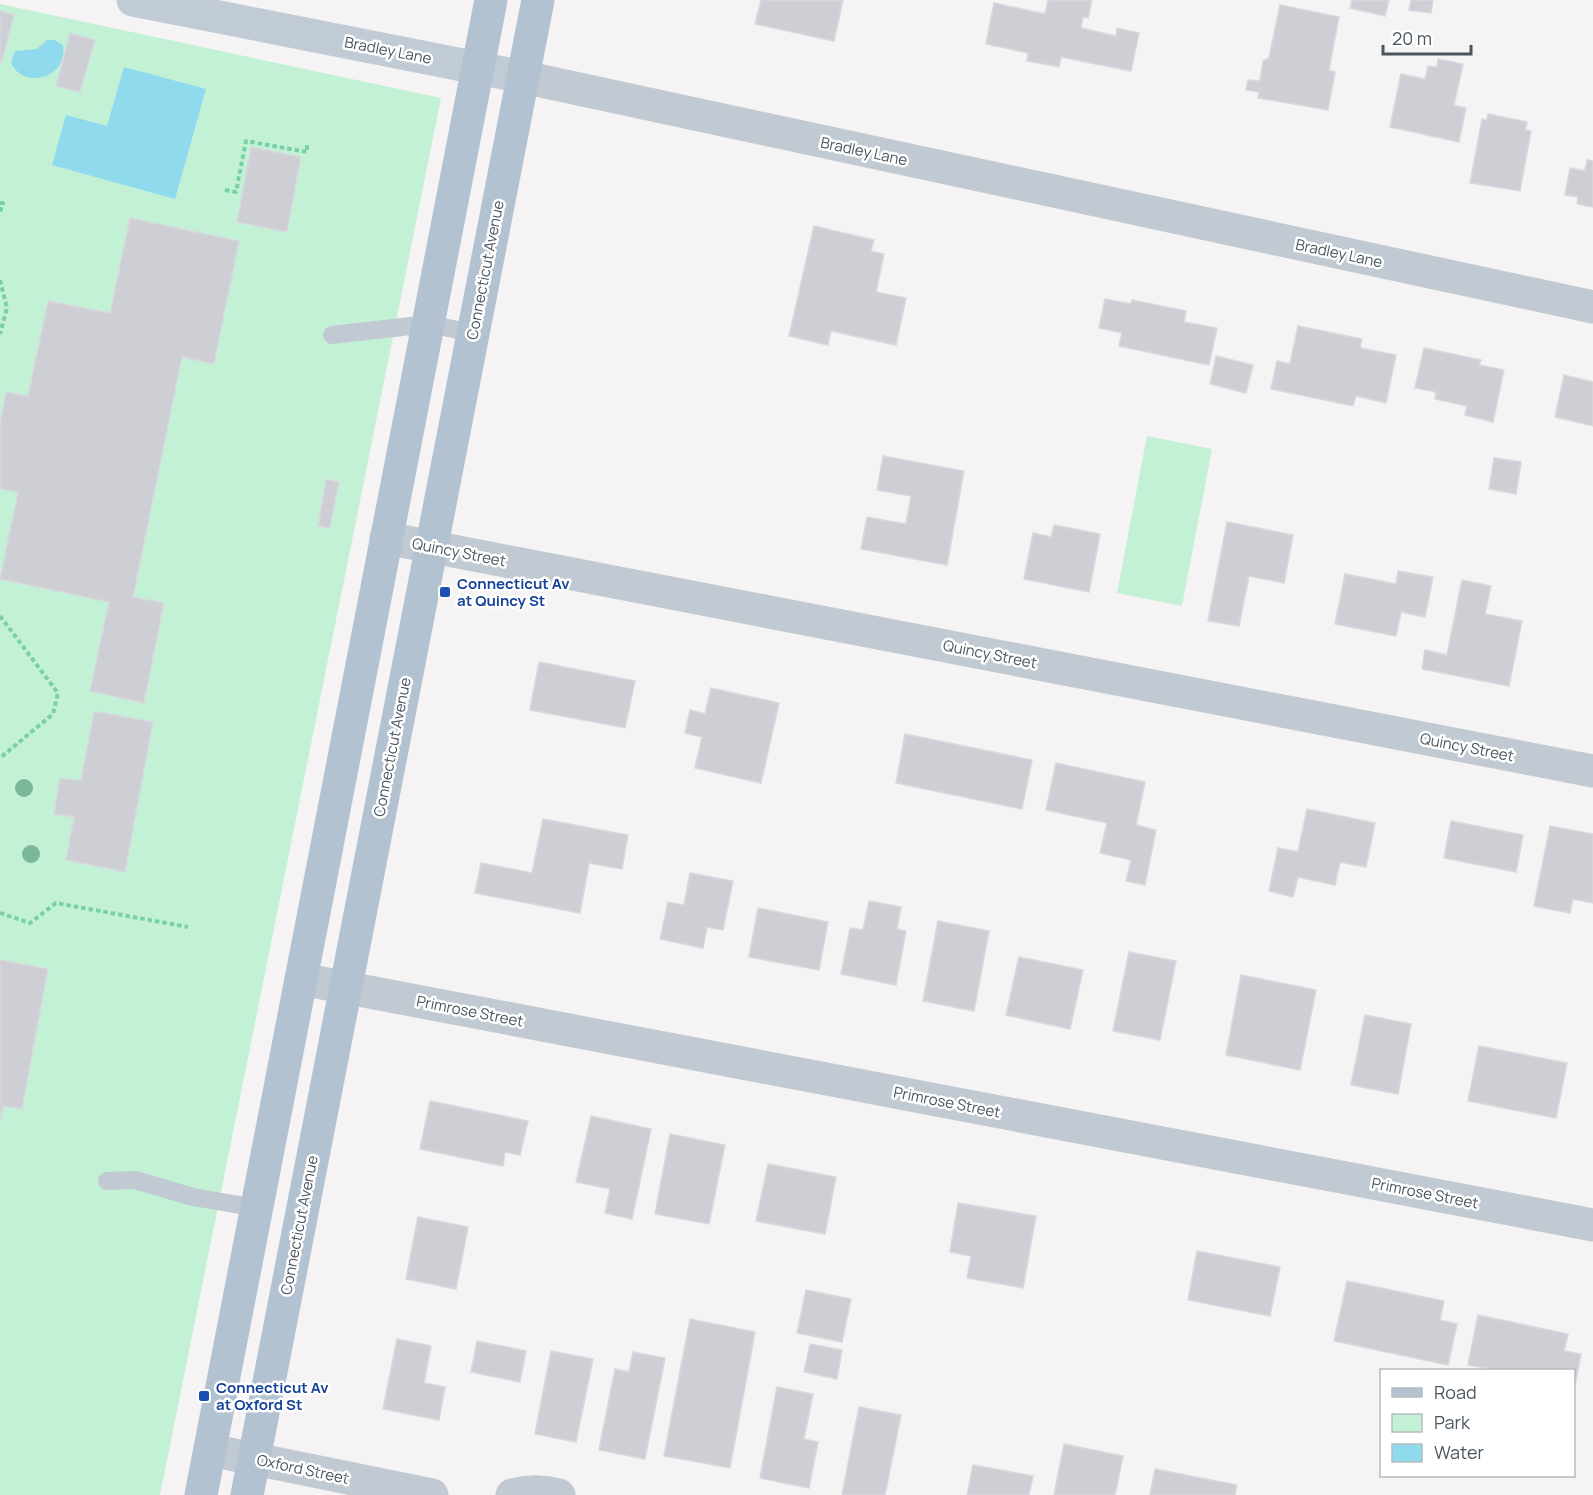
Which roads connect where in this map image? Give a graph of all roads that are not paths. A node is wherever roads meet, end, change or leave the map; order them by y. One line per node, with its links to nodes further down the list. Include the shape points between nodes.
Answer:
1 (134, 0): 4 (main road, Bradley Lane)
2 (490, 0): 4 (main road)
3 (538, 0): 5 (main road, Connecticut Avenue)
4 (477, 67): 5 (main road, Bradley Lane); 7 (main road)
5 (523, 77): 6 (street, Bradley Lane); 8 (main road, Connecticut Avenue)
6 (1593, 307)
7 (428, 324): 8 (lane); 9 (lane); 10 (main road)
8 (472, 333): 11 (main road, Connecticut Avenue)
9 (332, 335)
10 (386, 538): 11 (street, Quincy Street); 13 (main road)
11 (431, 546): 12 (street, Quincy Street); 14 (main road, Connecticut Avenue)
12 (1593, 771)
13 (301, 979): 14 (street, Primrose Street); 16 (main road)
14 (345, 988): 17 (street, Primrose Street); 19 (main road, Connecticut Avenue)
15 (107, 1181): 16 (lane, via 135,1180 193,1197)
16 (257, 1208): 18 (main road)
17 (1593, 1225)
18 (210, 1450): 19 (street, Oxford Street); 20 (main road)
19 (254, 1458): 21 (main road, Connecticut Avenue); 22 (street, Oxford Street)
20 (201, 1495)
21 (247, 1495)
22 (432, 1495)
23 (512, 1495): 24 (street)
24 (559, 1495)

